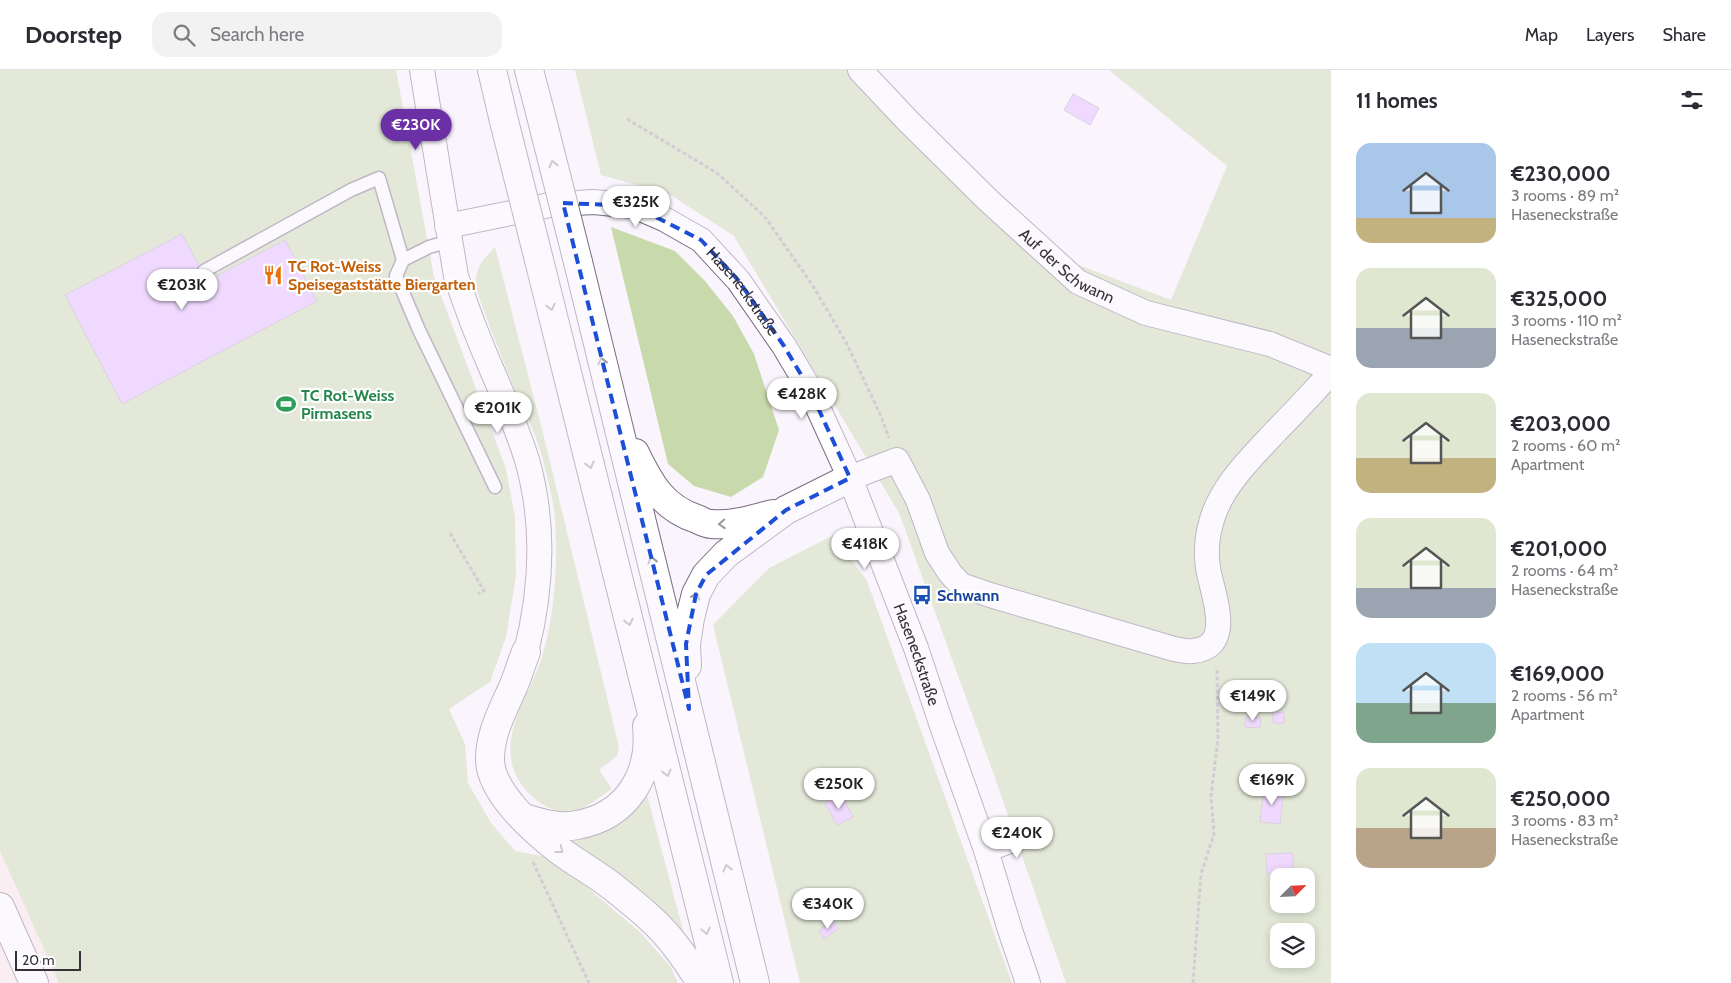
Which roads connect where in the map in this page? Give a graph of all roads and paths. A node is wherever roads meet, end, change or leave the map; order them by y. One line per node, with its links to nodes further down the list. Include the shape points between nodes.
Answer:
1 (422, 70): 6 (street)
2 (492, 70): 20 (main road, one-way to 20, bridge)
3 (529, 70): 11 (main road, one-way to 3, bridge)
4 (860, 70): 9 (street, Auf der Schwann, via 989,201 1078,282 1146,313 1270,344)
5 (627, 119): 12 (path, via 718,172 765,217 813,286 847,344 881,416)
6 (448, 234): 7 (lane); 13 (street, Haseneckstraße, via 555,204 594,202 634,206 701,240 738,280 784,346 809,388); 19 (street, via 465,304 516,429 533,485 539,573)
7 (403, 260): 8 (lane, via 379,178); 14 (lane, via 396,276)
8 (204, 271)
9 (1331, 369)
10 (1331, 373): 18 (street, via 1238,472 1216,508 1207,547 1218,615 1218,630)
11 (614, 409): 15 (main road, one-way to 11, via 738,522 710,524 684,515 656,491); 21 (main road, one-way to 11)
12 (897, 460): 13 (street); 18 (street, via 918,500 937,553 961,585 1174,649 1193,652)
13 (850, 478): 15 (main road); 24 (street, Haseneckstraße, via 916,648)
14 (495, 487)
15 (786, 510): 21 (main road, one-way to 15, via 686,644 696,594 706,575 726,554)
16 (450, 533): 17 (path, via 484,590)
17 (478, 594)
18 (1213, 642): 33 (path, via 1218,671 1218,739 1211,796 1214,834 1201,874)
19 (526, 652): 22 (main road, via 498,722 490,760 505,798)
20 (642, 675): 22 (main road, via 648,730 647,754 640,781 627,800 613,811 577,826 549,825); 30 (main road, one-way to 30)
21 (689, 710): 31 (main road, one-way to 21)
22 (523, 818): 29 (main road, one-way to 29, via 558,849 654,922 685,957)
23 (1033, 832): 24 (street)
24 (986, 850): 32 (street, Haseneckstraße)
25 (529, 854): 28 (path)
26 (0, 907): 27 (main road)
27 (34, 983)
28 (589, 983)
29 (701, 983)
30 (719, 983)
31 (755, 983)
32 (1028, 983)
33 (1193, 983)

